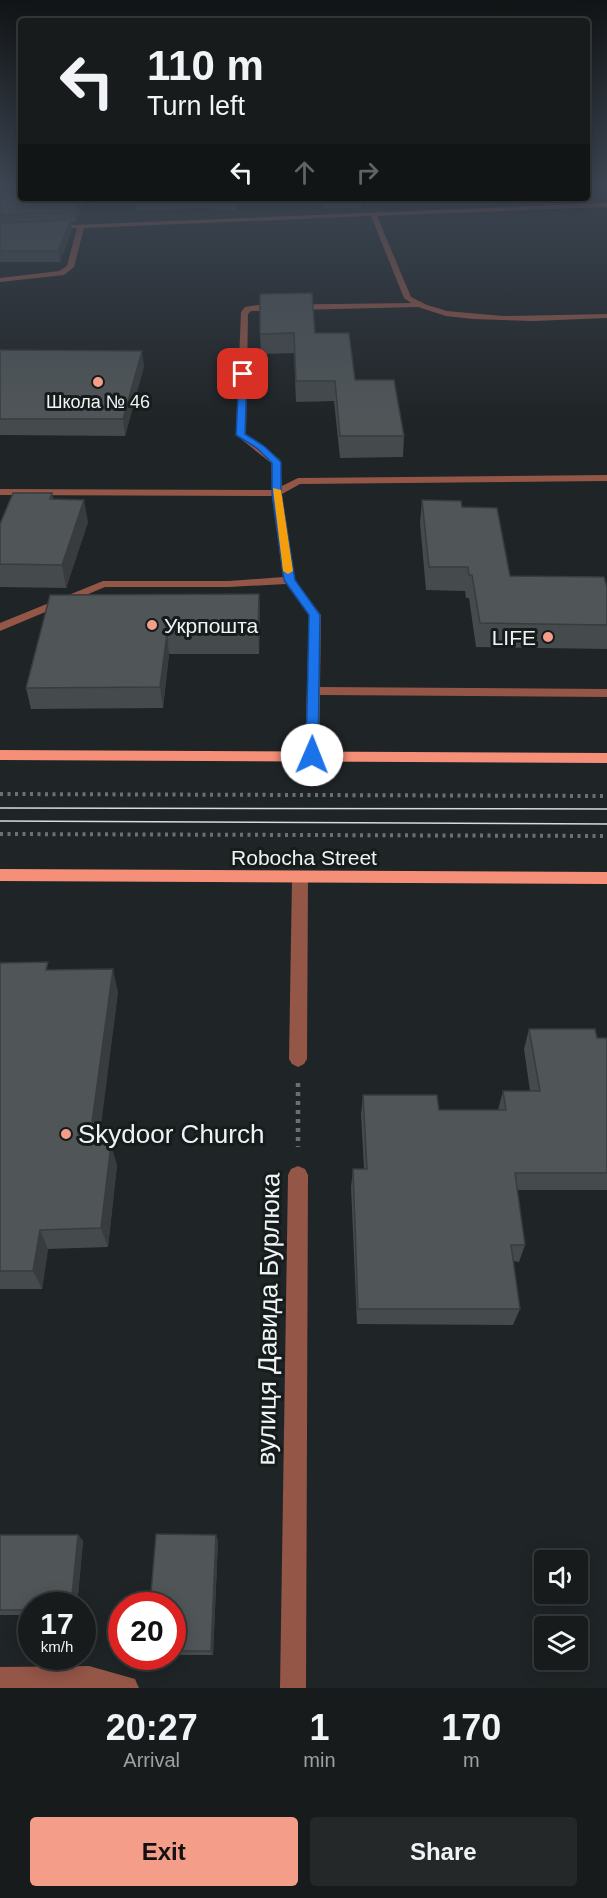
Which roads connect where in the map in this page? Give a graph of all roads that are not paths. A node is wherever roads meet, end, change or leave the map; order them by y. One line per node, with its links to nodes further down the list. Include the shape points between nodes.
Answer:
1 (71, 265): 3 (street, via 61,273)
2 (394, 265): 4 (street, via 408,298)
3 (0, 280)
4 (416, 305): 5 (street, via 471,316); 8 (street, via 258,307 244,314 241,435 276,462)
5 (607, 316)
6 (607, 478): 8 (street, via 298,481)
7 (0, 492): 8 (street)
8 (277, 493): 9 (street)
9 (290, 580): 10 (street, via 103,584); 11 (street, via 315,615)
10 (0, 627)
11 (313, 691): 12 (street); 14 (street)
12 (607, 693)
13 (0, 755): 14 (main road)
14 (312, 755): 15 (main road)
15 (607, 758)
16 (0, 875): 17 (main road, Robocha Street)
17 (300, 878): 18 (main road, Robocha Street); 19 (street)
18 (607, 878)
19 (298, 1059)
20 (298, 1175): 23 (street, вулиця Давида Бурлюка)
21 (0, 1680): 22 (street, via 89,1679)
22 (126, 1688)
23 (293, 1688)

